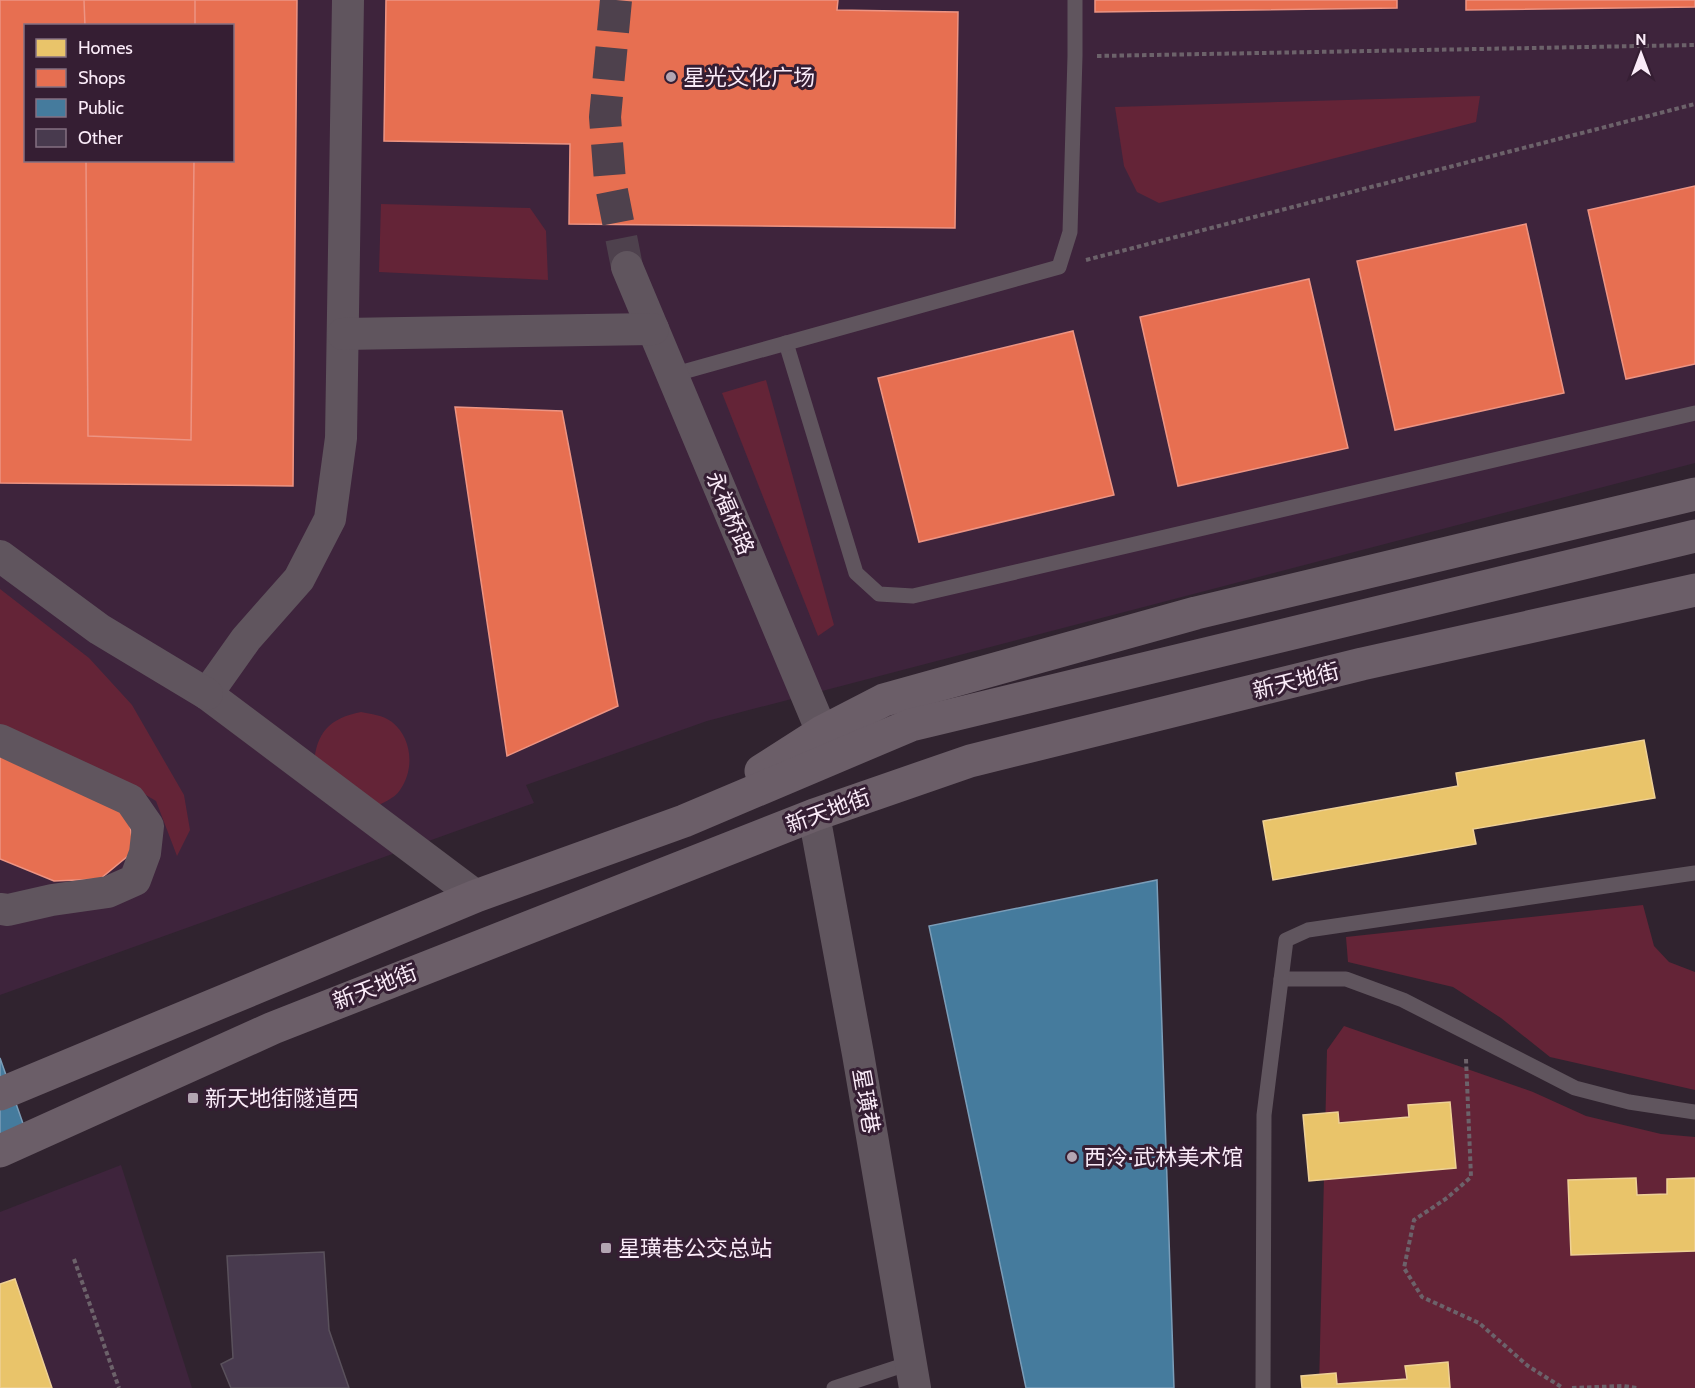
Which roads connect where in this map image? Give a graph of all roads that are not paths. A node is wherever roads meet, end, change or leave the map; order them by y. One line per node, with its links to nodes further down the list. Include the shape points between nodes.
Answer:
1 (348, 0): 5 (street)
2 (1075, 0): 6 (lane, via 1070,232 1059,267)
3 (627, 267): 4 (street, 永福桥路)
4 (653, 329): 5 (street); 7 (street, 永福桥路)
5 (343, 334): 13 (street, via 341,438 330,519 299,579 246,639)
6 (786, 343): 7 (lane); 8 (lane, via 856,573 879,594 913,596)
7 (672, 375): 15 (street, 永福桥路)
8 (1695, 413)
9 (1695, 494): 15 (main road, via 1196,613 884,700)
10 (1695, 537): 15 (main road, 新天地街)
11 (0, 556): 13 (street, via 99,629)
12 (1695, 590): 16 (main road, 新天地街, via 1362,664 970,761)
13 (207, 694): 18 (street)
14 (0, 740): 19 (street, via 130,801 148,826 145,853 135,880 108,892)
15 (823, 747): 18 (main road, 新天地街, via 684,821)
16 (814, 815): 23 (main road, 新天地街, via 273,1028); 24 (street, 星璜巷)
17 (1695, 873): 20 (lane, via 1308,930 1286,940)
18 (476, 896): 21 (main road, 新天地街)
19 (0, 909)
20 (1281, 980): 22 (lane, via 1346,980 1403,1000 1575,1088 1629,1102); 26 (lane, via 1264,1115)
21 (0, 1094)
22 (1695, 1112)
23 (0, 1151)
24 (912, 1375): 25 (lane)
25 (834, 1388)
26 (1263, 1388)

